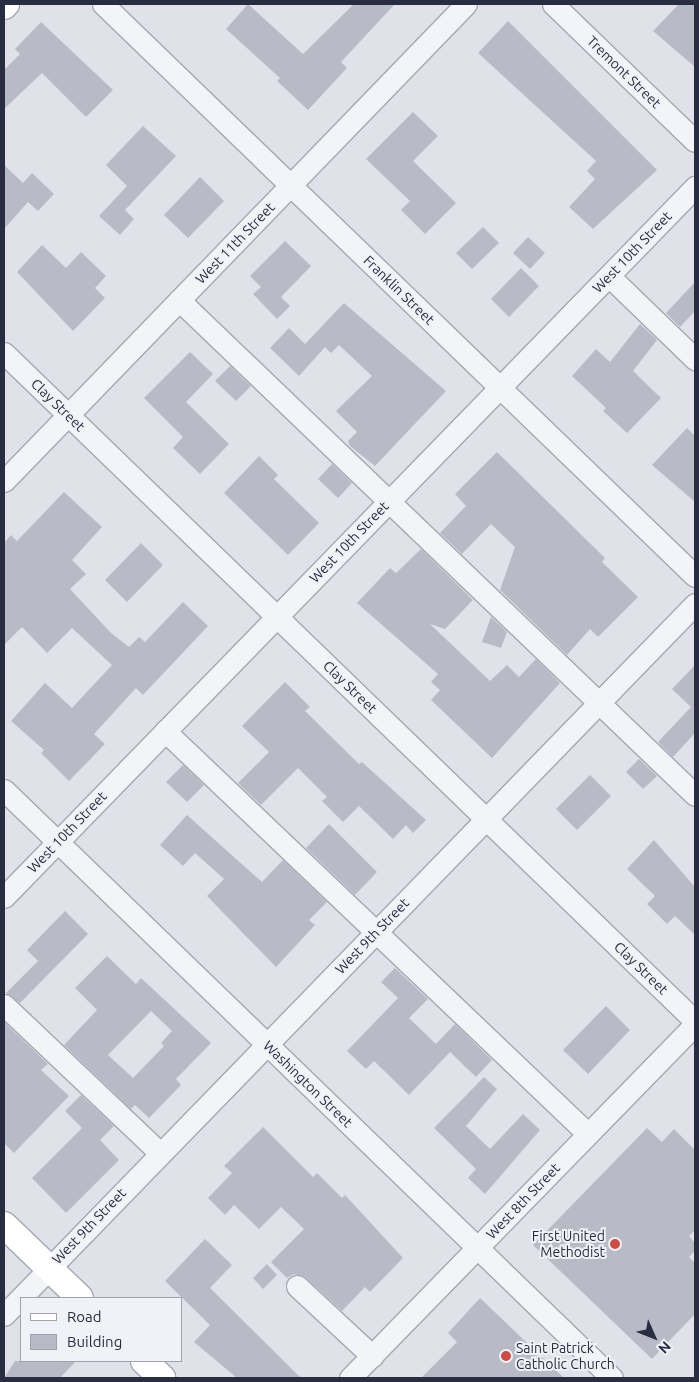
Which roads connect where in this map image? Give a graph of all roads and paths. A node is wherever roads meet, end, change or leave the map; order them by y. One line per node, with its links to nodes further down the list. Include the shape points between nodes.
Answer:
1 (103, 4): 5 (street, Franklin Street)
2 (466, 4): 5 (street, West 11th Street)
3 (553, 4): 4 (street, Tremont Street)
4 (695, 141)
5 (290, 185): 8 (street, West 11th Street); 11 (street, Franklin Street)
6 (695, 187): 7 (street, West 10th Street)
7 (608, 276): 10 (street); 11 (street, West 10th Street)
8 (179, 300): 12 (street, West 11th Street); 14 (street)
9 (4, 353): 12 (street, Clay Street)
10 (695, 359)
11 (500, 387): 14 (street, West 10th Street); 15 (street, Franklin Street)
12 (68, 415): 13 (street, West 11th Street); 17 (street, Clay Street)
13 (4, 481)
14 (387, 503): 17 (street, West 10th Street); 18 (street)
15 (695, 576)
16 (695, 604): 18 (street, West 9th Street)
17 (277, 616): 19 (street, West 10th Street); 22 (street, Clay Street)
18 (600, 702): 21 (street); 22 (street, West 9th Street)
19 (165, 731): 23 (street, West 10th Street); 25 (street)
20 (4, 790): 23 (street, Washington Street)
21 (695, 795)
22 (486, 819): 25 (street, West 9th Street); 27 (street, Clay Street)
23 (57, 841): 24 (street, West 10th Street); 28 (street, Washington Street)
24 (4, 897)
25 (375, 933): 28 (street, West 9th Street); 29 (street)
26 (4, 1005): 30 (street)
27 (695, 1023): 29 (street, West 8th Street)
28 (266, 1044): 30 (street, West 9th Street); 32 (street, Washington Street)
29 (588, 1134): 32 (street, West 8th Street)
30 (160, 1153): 33 (street, West 9th Street)
31 (4, 1225): 33 (main road)
32 (477, 1248): 39 (street, West 8th Street); 41 (street, Washington Street)
33 (48, 1268): 35 (street, West 9th Street); 36 (main road)
34 (297, 1286): 39 (street)
35 (21, 1297)
36 (79, 1297)
37 (20, 1298): 38 (street, West 9th Street)
38 (4, 1315)
39 (372, 1356): 40 (street, West 8th Street)
40 (350, 1378)
41 (612, 1378)

